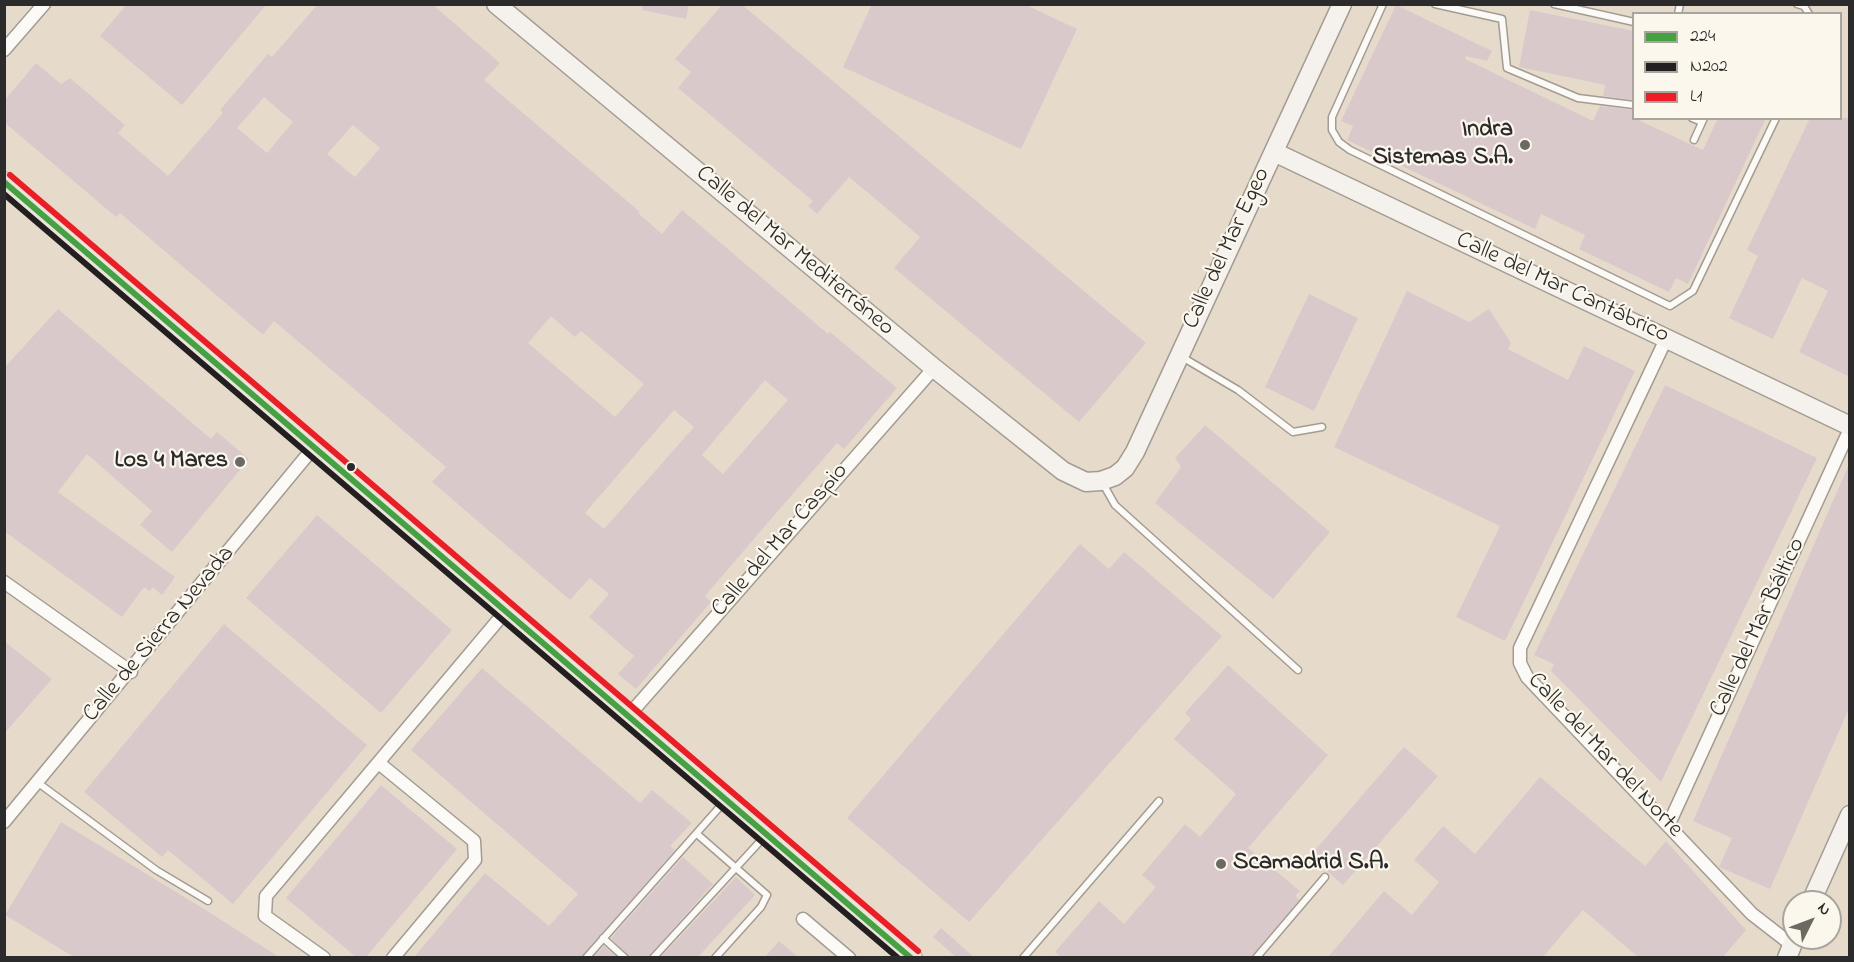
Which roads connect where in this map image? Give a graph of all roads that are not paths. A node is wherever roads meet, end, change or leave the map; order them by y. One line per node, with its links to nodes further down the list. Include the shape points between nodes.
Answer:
1 (44, 4): 10 (street)
2 (495, 4): 19 (street, Calle del Mar Mediterráneo)
3 (1342, 4): 15 (street, Calle del Mar Egeo)
4 (1383, 4): 13 (lane, via 1332,117 1332,130 1340,142 1670,306 1693,291)
5 (1435, 4): 11 (lane, via 1502,19 1507,68 1578,98)
6 (1554, 4): 8 (lane)
7 (1595, 4): 8 (lane)
8 (1593, 13): 9 (lane)
9 (1632, 22)
10 (4, 50)
11 (1632, 105)
12 (1703, 120): 14 (lane)
13 (1775, 120)
14 (1694, 140)
15 (1274, 152): 17 (street, Calle del Mar Cantábrico); 18 (street, Calle del Mar Egeo)
16 (4, 182): 22 (main road)
17 (1666, 339): 21 (street, Calle del Mar Cantábrico); 35 (street, Calle del Mar del Norte, via 1520,648 1520,663 1527,677)
18 (1179, 355): 20 (lane, via 1238,390 1293,432); 23 (street, Calle del Mar Egeo, via 1125,468)
19 (934, 368): 23 (street, Calle del Mar Mediterráneo, via 1063,471 1086,482); 28 (street, Calle del Mar Caspio)
20 (1322, 427)
21 (1850, 428): 35 (street, Calle del Mar Báltico)
22 (315, 447): 25 (main road); 27 (street, Calle de Sierra Nevada)
23 (1101, 482): 26 (lane, via 1115,505)
24 (4, 582): 27 (street)
25 (506, 612): 28 (main road); 29 (street)
26 (1298, 670)
27 (131, 672): 30 (street, Calle de Sierra Nevada)
28 (629, 715): 31 (main road)
29 (380, 764): 45 (street, via 266,896 265,916); 46 (street, via 474,841 475,860)
30 (37, 782): 34 (street, Calle de Sierra Nevada); 41 (lane, via 156,870)
31 (726, 799): 36 (main road); 37 (lane)
32 (1160, 801): 53 (lane)
33 (1850, 815): 40 (street)
34 (4, 822)
35 (1668, 826): 44 (street, Calle del Mar del Norte, via 1752,914)
36 (767, 833): 38 (lane); 52 (main road)
37 (697, 834): 38 (lane); 43 (lane)
38 (737, 868): 49 (lane); 50 (lane, via 767,895)
39 (1325, 877): 54 (lane)
40 (1816, 890)
41 (208, 902)
42 (803, 919): 51 (street)
43 (603, 938): 47 (lane); 48 (lane)
44 (1782, 939)
45 (324, 957)
46 (393, 957)
47 (586, 957)
48 (625, 957)
49 (653, 957)
50 (715, 957)
51 (849, 957)
52 (912, 957)
53 (1023, 957)
54 (1256, 957)

